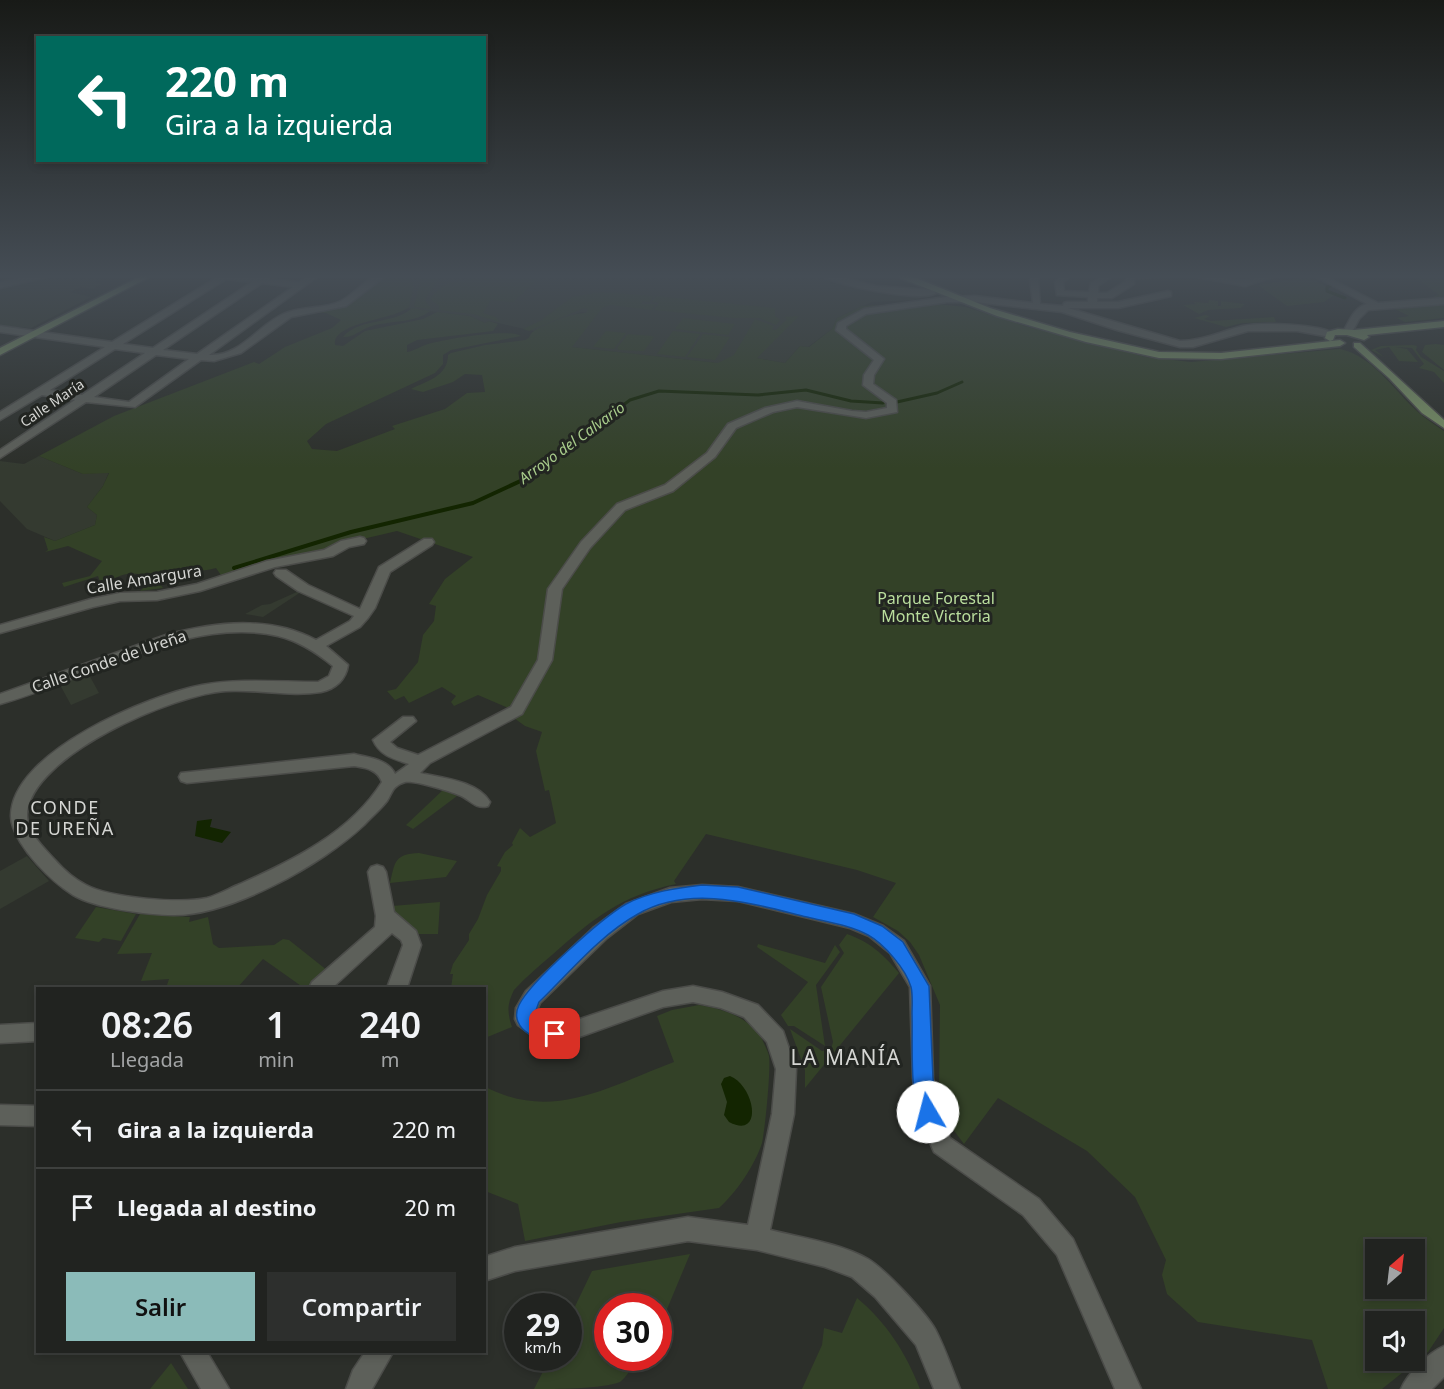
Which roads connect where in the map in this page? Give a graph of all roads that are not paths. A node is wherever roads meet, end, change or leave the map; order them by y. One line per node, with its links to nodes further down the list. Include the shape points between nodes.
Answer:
1 (26, 339): 20 (main road)
2 (69, 339): 18 (street)
3 (123, 339): 18 (street)
4 (173, 339): 19 (street, Calle María)
5 (223, 339): 21 (street)
6 (255, 339): 21 (street, via 238,351 214,358)
7 (853, 339): 35 (street, via 879,359 868,385 892,402 893,410 867,415 797,404 769,410 732,426 711,455 669,488 621,507 585,545 555,589 545,660 518,710)
8 (1091, 339): 16 (main road, via 1180,357 1252,354)
9 (1114, 339): 12 (main road, via 1171,351 1230,350)
10 (1156, 339): 11 (street, via 1193,344)
11 (1210, 339)
12 (1310, 339)
13 (1334, 339): 16 (main road)
14 (1358, 339): 17 (main road)
15 (1388, 339): 17 (main road)
16 (1340, 343): 17 (main road)
17 (1362, 343): 25 (main road)
18 (113, 345): 19 (street); 22 (street)
19 (155, 351): 21 (street); 23 (street, Calle María)
20 (0, 352)
21 (197, 357): 23 (street, via 131,405)
22 (39, 392): 23 (street); 24 (street)
23 (86, 399): 26 (street, Calle María)
24 (0, 417)
25 (1444, 425)
26 (0, 454)
27 (360, 541): 31 (street, Calle Amargura, via 209,585 157,596 91,603)
28 (428, 542): 30 (street, via 384,570)
29 (281, 573): 30 (street, via 303,588)
30 (363, 615): 32 (street, via 355,624)
31 (0, 629)
32 (318, 645): 33 (street, Calle Conde de Ureña, via 266,627 198,631); 38 (street, Calle Conde de Ureña, via 341,665 339,675 320,687 248,685 200,690 106,726 72,745 47,765 24,794 20,823 34,850 57,874 87,893 114,901 173,908 209,905 296,867 323,849 372,806)
33 (0, 699)
34 (408, 721): 35 (street, via 385,735 382,745)
35 (420, 762): 36 (street)
36 (408, 775): 38 (street); 39 (street, via 467,791)
37 (187, 777): 38 (street, via 354,760 386,771)
38 (390, 782)
39 (482, 802)
40 (377, 872): 41 (street)
41 (385, 916): 42 (street, via 384,930); 43 (street, via 409,936 412,945)
42 (320, 987)
43 (397, 987)
44 (36, 1032): 45 (street)
45 (0, 1034)
46 (0, 1115): 47 (street)
47 (36, 1116)
48 (757, 1238): 49 (street, via 688,1229 515,1259); 55 (street, via 860,1268 884,1288 925,1336); 56 (street, via 783,1114 786,1069 776,1037 751,1011 693,994 663,999 568,1032 543,1032 525,1018 533,996 600,933 632,909 670,895 738,894 854,921 897,947 920,986 926,1101 942,1145 1031,1207 1065,1247)
49 (486, 1268)
50 (194, 1353): 53 (street)
51 (379, 1353): 54 (street)
52 (1444, 1359): 57 (street)
53 (216, 1389)
54 (359, 1389)
55 (947, 1389)
56 (1128, 1389)
57 (1414, 1389)

